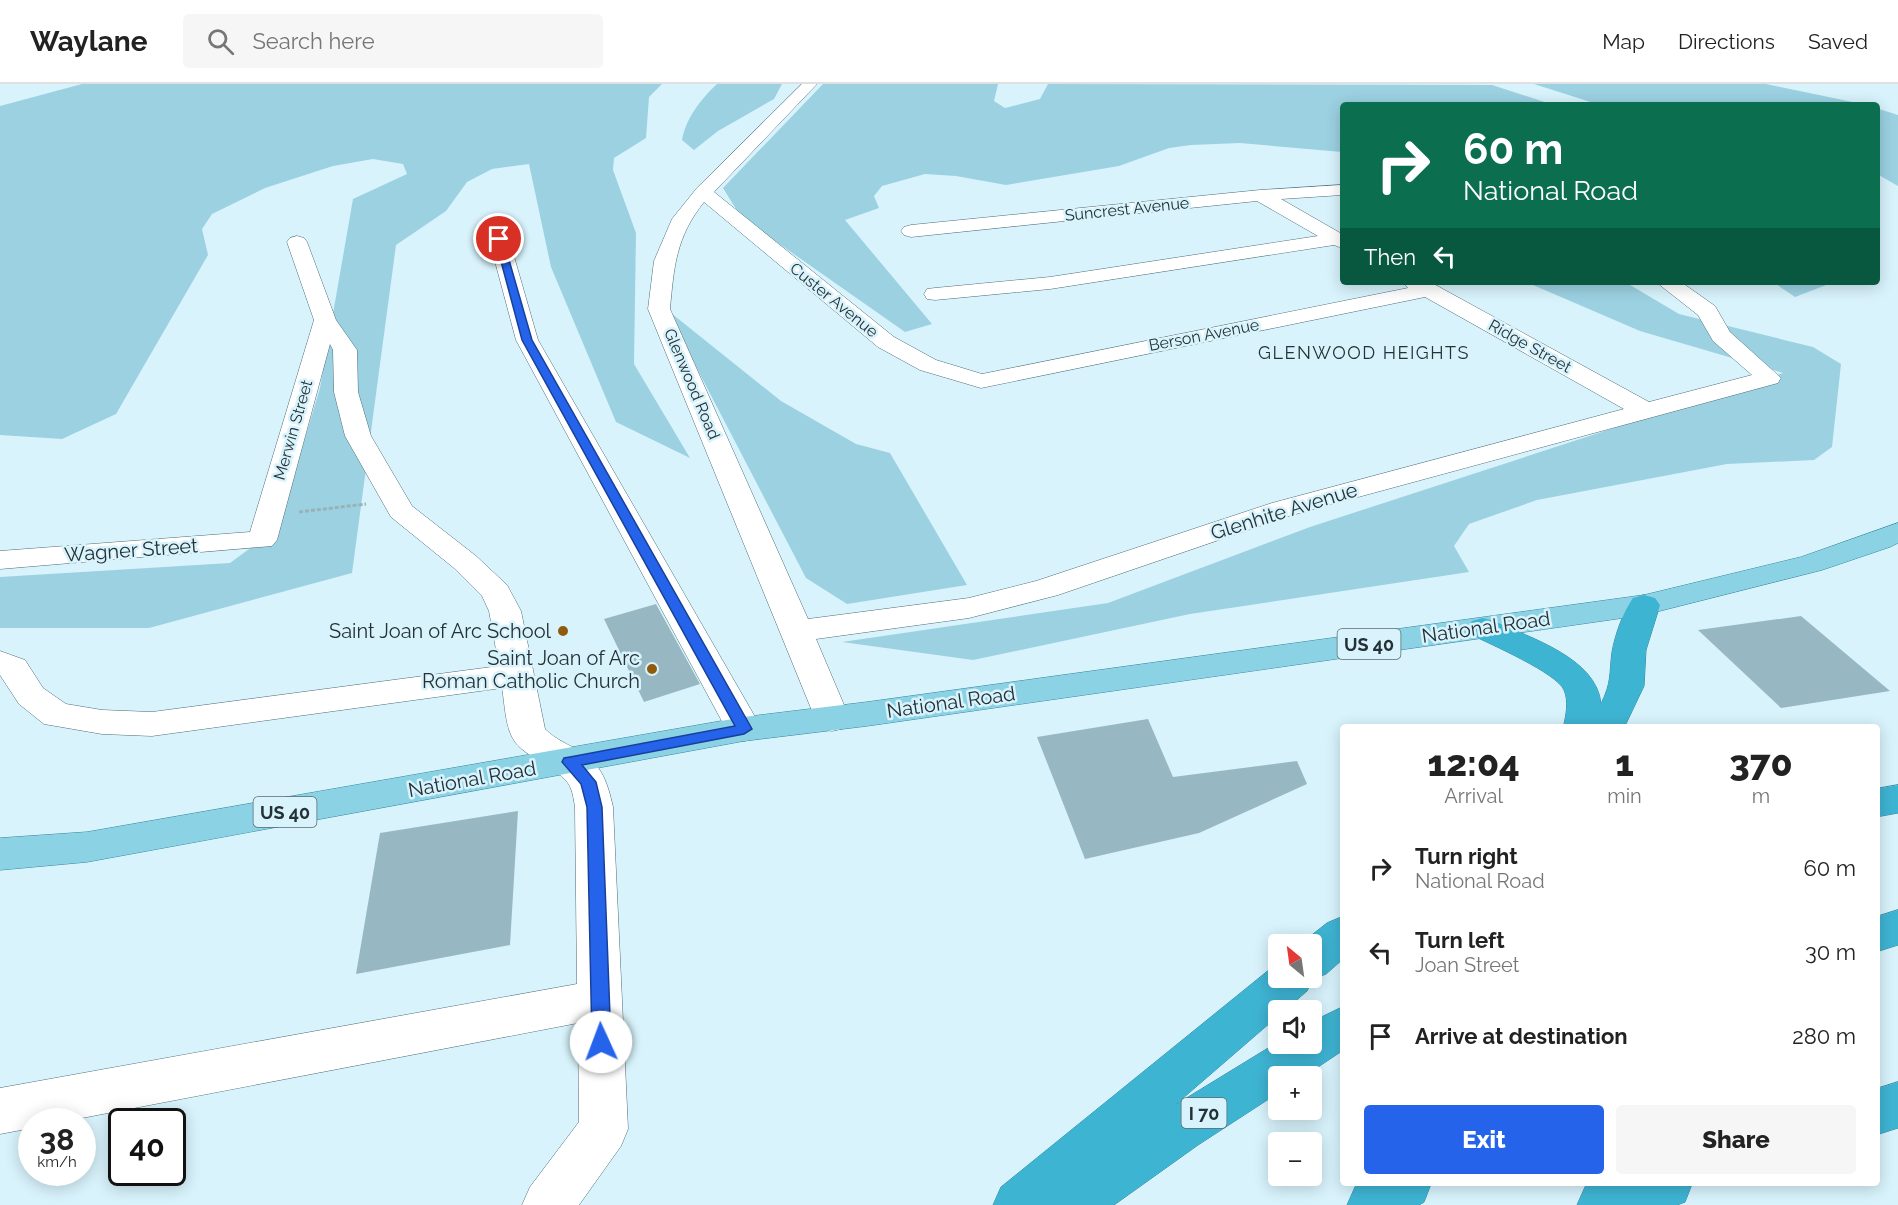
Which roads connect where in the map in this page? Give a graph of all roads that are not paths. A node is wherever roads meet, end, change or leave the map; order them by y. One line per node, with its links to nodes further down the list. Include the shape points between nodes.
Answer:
1 (810, 84): 3 (street, Glenwood Road)
2 (1340, 190): 4 (street, Suncrest Avenue)
3 (703, 192): 13 (street, Custer Avenue, via 886,342 928,365); 20 (street, Glenwood Road, via 681,219 664,261 659,309)
4 (1260, 195): 5 (street, Suncrest Avenue); 7 (street)
5 (911, 231)
6 (499, 239): 26 (street, via 527,340)
7 (1340, 240): 11 (street, via 1050,283)
8 (297, 242): 12 (street, Merwin Street)
9 (1671, 285): 14 (street, Glenhite Avenue, via 1707,311 1721,336 1769,378)
10 (1421, 286): 13 (street, Berson Avenue); 14 (street, Ridge Street)
11 (935, 294)
12 (325, 320): 15 (street, Merwin Street); 22 (street, Merwin Street, via 345,350 346,392 358,436 401,511 496,592 505,611)
13 (981, 381)
14 (1646, 411): 20 (street, Glenhite Avenue, via 1282,509 1047,588 969,608)
15 (265, 527): 17 (street, Wagner Street)
16 (1898, 532): 18 (main road, National Road / US 40, via 1810,564)
17 (0, 560)
18 (1644, 605): 19 (main road, National Road / US 40); 25 (highway, via 1629,651 1627,686)
19 (1483, 628): 23 (main road, National Road / US 40); 24 (highway, via 1542,656 1579,684 1585,709)
20 (797, 631): 23 (street, Glenwood Road)
21 (0, 662): 22 (street, via 14,668 31,696 56,714 102,722 152,724)
22 (517, 675): 27 (street, Merwin Street, via 528,733 542,748)
23 (832, 719): 26 (main road, National Road / US 40)
24 (1582, 724)
25 (1605, 724)
26 (744, 729): 27 (main road, National Road / US 40)
27 (570, 762): 30 (main road, National Road / US 40, via 87,847); 36 (street, Merwin Street, via 589,782 594,807)
28 (1898, 799): 29 (highway)
29 (1880, 802)
30 (0, 854)
31 (1898, 927): 32 (highway)
32 (1880, 934)
33 (1340, 937): 34 (highway)
34 (1322, 952)
35 (1279, 988): 44 (highway)
36 (600, 999): 39 (street); 43 (street, Merwin Street, via 604,1129)
37 (1340, 1028): 45 (highway, I 70, via 1181,1128)
38 (1898, 1105): 40 (highway)
39 (0, 1111)
40 (1880, 1111)
41 (1403, 1186): 46 (highway)
42 (1661, 1186): 47 (highway)
43 (549, 1205)
44 (1019, 1205)
45 (1070, 1205)
46 (1373, 1205)
47 (1603, 1205)

